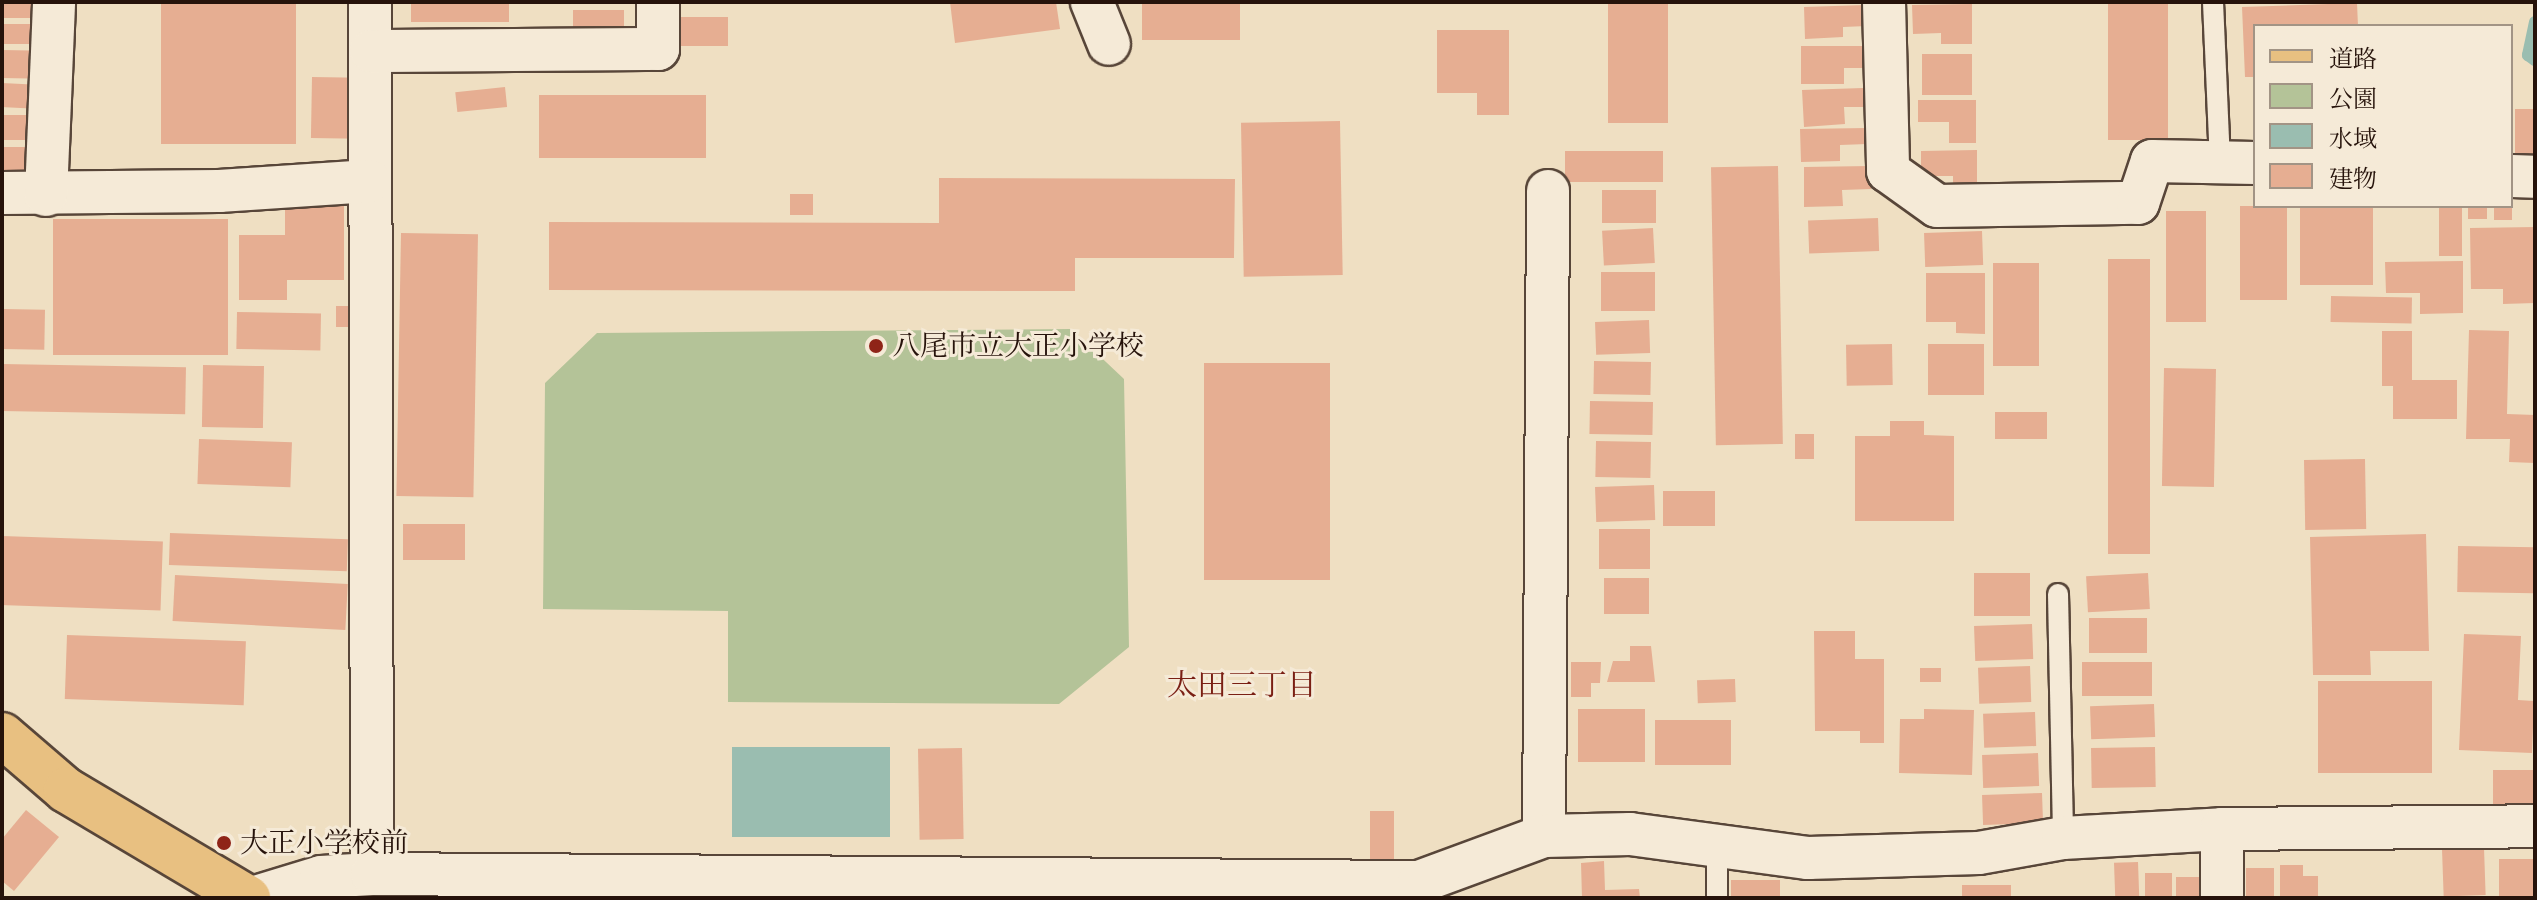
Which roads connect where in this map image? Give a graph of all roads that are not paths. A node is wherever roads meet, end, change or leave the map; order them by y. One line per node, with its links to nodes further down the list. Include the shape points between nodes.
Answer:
1 (54, 2): 15 (street)
2 (370, 2): 8 (street)
3 (658, 2): 8 (street, via 658,49)
4 (1092, 2): 7 (street)
5 (1884, 2): 9 (street, via 1888,171 1937,206 2138,203 2152,161)
6 (2213, 2): 9 (lane)
7 (1109, 44)
8 (371, 51): 12 (street)
9 (2238, 162)
10 (2513, 176): 11 (street)
11 (2535, 177)
12 (370, 181): 15 (street); 23 (street)
13 (1548, 191): 20 (street)
14 (2, 193): 15 (street)
15 (46, 195)
16 (2058, 594): 21 (lane)
17 (2, 735): 25 (main road, via 66,790)
18 (2535, 826): 19 (street)
19 (2222, 829): 21 (street); 27 (street)
20 (1544, 836): 22 (street, via 1630,834); 24 (street, via 1419,882)
21 (2063, 838): 22 (street, via 1979,853 1808,858)
22 (1717, 844): 26 (lane)
23 (372, 874): 24 (street); 25 (street, via 321,877)
24 (1201, 888)
25 (250, 898)
26 (1717, 898)
27 (2222, 898)

